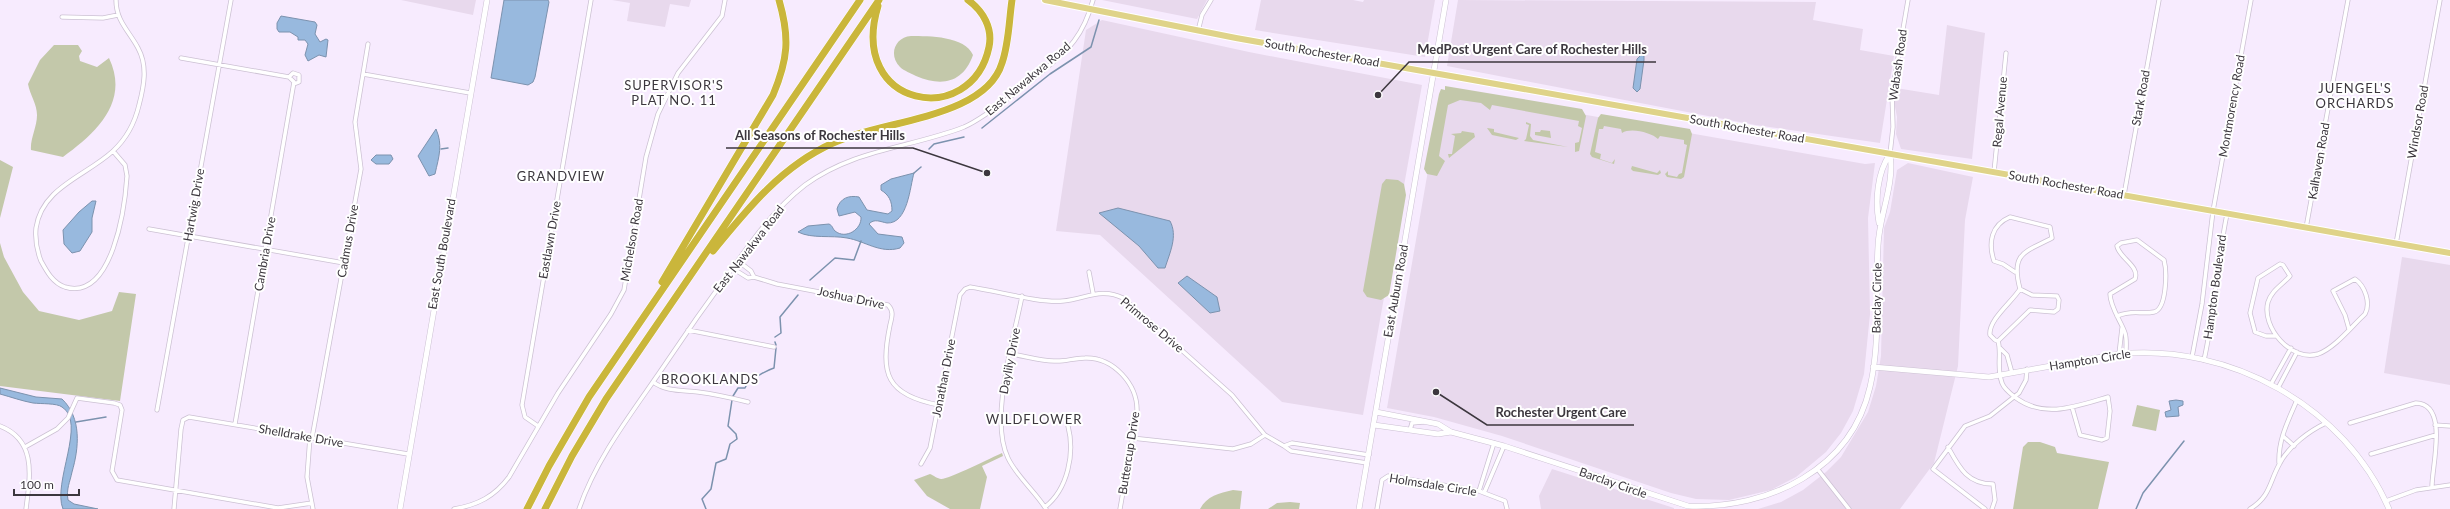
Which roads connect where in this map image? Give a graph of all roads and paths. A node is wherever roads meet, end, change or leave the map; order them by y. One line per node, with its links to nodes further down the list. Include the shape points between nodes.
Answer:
1 (116, 0): 21 (street)
2 (231, 0): 27 (street, Hartwig Drive)
3 (487, 0): 32 (street, East South Boulevard)
4 (592, 0): 94 (street, Eastlawn Drive, via 522,405 524,417)
5 (725, 0): 94 (street, Michelson Road, via 722,16 681,68 658,114 646,157 624,290)
6 (779, 0): 61 (highway, via 787,41 782,72 773,95)
7 (860, 0): 61 (highway)
8 (880, 0): 9 (highway, via 873,24 872,43 881,72 904,92 936,97 967,86 976,78 987,55 990,43 987,22 982,13); 52 (highway)
9 (968, 0)
10 (1012, 0): 52 (highway, via 1002,63 997,75 979,95 952,108 848,136 804,158 778,178 756,200)
11 (1045, 0): 20 (main road, South Rochester Road)
12 (1092, 0): 20 (street, East Nawakwa Road)
13 (1211, 0): 23 (street, via 1202,15)
14 (1446, 0): 28 (street, East Auburn Road)
15 (1908, 0): 34 (street, Wabash Road, via 1892,93 1893,127)
16 (2159, 0): 36 (street, Stark Road)
17 (2251, 0): 37 (street, Montmorency Road)
18 (2348, 0): 40 (street, Kalhaven Road)
19 (2440, 0): 43 (street, Windsor Road)
20 (1091, 8): 23 (main road, South Rochester Road); 46 (street, East Nawakwa Road, via 1083,26 1067,49 983,116 948,132 869,153 820,175 772,216)
21 (118, 15): 22 (street, via 103,18); 33 (street, via 122,26 140,53 145,74 137,113 124,138)
22 (62, 17)
23 (1198, 31): 28 (main road, South Rochester Road)
24 (368, 44): 29 (street, Cadmus Drive)
25 (2006, 53): 35 (street, Regal Avenue)
26 (181, 58): 27 (street)
27 (219, 64): 30 (street); 42 (street, Hartwig Drive)
28 (1434, 73): 34 (main road, South Rochester Road); 86 (street, East Auburn Road)
29 (363, 74): 32 (street); 47 (street, Cadmus Drive, via 355,122 361,169)
30 (289, 77): 31 (street, Cambria Drive); 31 (street, Cambria Drive, via 294,73 299,75 299,82)
31 (294, 84): 44 (street, Cambria Drive)
32 (470, 93): 111 (street, East South Boulevard)
33 (113, 151): 33 (street, via 57,190 40,214 36,238 40,258 51,277 65,287 82,287 92,282 106,265 113,250 127,176 125,165)
34 (1890, 154): 35 (main road, South Rochester Road); 39 (street, Barclay Circle, via 1892,166 1886,204); 39 (street, Barclay Circle, via 1883,165 1877,196)
35 (1994, 172): 36 (main road, South Rochester Road)
36 (2124, 195): 37 (main road, South Rochester Road)
37 (2213, 212): 38 (main road, South Rochester Road); 71 (street, Hampton Boulevard, via 2202,304)
38 (2227, 214): 40 (main road, South Rochester Road); 72 (street, Hampton Boulevard)
39 (1879, 224): 73 (street, Barclay Circle, via 1878,315)
40 (2306, 228): 43 (main road, South Rochester Road)
41 (149, 229): 42 (street)
42 (188, 236): 44 (street); 85 (street, Hartwig Drive)
43 (2396, 244): 45 (main road, South Rochester Road)
44 (266, 249): 47 (street); 90 (street, Cambria Drive)
45 (2450, 253)
46 (738, 261): 48 (street, East Nawakwa Road); 51 (street, Joshua Drive, via 751,271)
47 (344, 263): 102 (street, Cadmus Drive)
48 (732, 268): 51 (street, Joshua Drive, via 748,278); 60 (street, East Nawakwa Road)
49 (1090, 272): 55 (street)
50 (2015, 272): 50 (street, via 1994,261 1991,239 1995,229 2010,218 2050,227 2052,238 2026,251); 53 (street)
51 (754, 277): 83 (street, Joshua Drive, via 888,305 892,313 885,356 890,378 896,387 909,397)
52 (684, 286): 134 (highway, via 600,410 572,456)
53 (2020, 289): 63 (street, via 2012,302 1991,324 1990,334); 63 (street, via 2032,295 2057,296 2058,309 2051,312 2030,310)
54 (962, 291): 56 (street, Primrose Drive, via 970,287); 83 (street, Jonathan Drive)
55 (1093, 293): 56 (street, Primrose Drive, via 1060,301); 99 (street, Primrose Drive, via 1113,294 1132,304 1237,400)
56 (1022, 296): 69 (street, Daylily Drive)
57 (2117, 316): 57 (street, via 2110,294 2133,281 2136,276 2134,269 2117,246 2137,240 2164,260 2164,296 2159,309 2155,312 2132,311); 58 (street)
58 (2122, 328): 68 (street, via 2126,335); 70 (street)
59 (2349, 329): 59 (street, via 2333,291 2355,279 2366,296 2368,306 2365,314); 67 (street, via 2322,352)
60 (688, 330): 64 (street); 77 (street, East Nawakwa Road)
61 (631, 335): 133 (highway, via 569,429)
62 (2276, 336): 62 (street, via 2267,310 2271,295 2290,276 2282,264 2258,278 2250,313 2255,332); 66 (street)
63 (1998, 341): 65 (street)
64 (774, 347)
65 (2000, 348): 75 (street, via 2008,356); 76 (street, via 1997,360)
66 (2290, 348): 67 (street); 78 (street)
67 (2297, 352): 79 (street)
68 (2126, 353): 70 (street, Hampton Circle); 71 (street, Hampton Circle)
69 (1011, 354): 103 (street, Buttercup Drive, via 1053,362 1090,358 1113,368 1130,383 1136,398 1137,412); 127 (street, Daylily Drive, via 1000,414 1002,443 1011,464)
70 (2119, 354): 74 (street, Hampton Circle)
71 (2192, 357): 72 (street, Hampton Circle)
72 (2204, 360): 78 (street, Hampton Circle, via 2235,368)
73 (1873, 367): 76 (street, Hampton Circle, via 1974,377); 118 (street, Barclay Circle, via 1867,399 1856,425 1842,446)
74 (2028, 370): 75 (street, Hampton Circle); 80 (street, via 2023,387)
75 (2012, 373): 76 (street, Hampton Circle)
76 (1999, 375): 80 (street, via 2003,386)
77 (653, 382): 82 (street, via 671,390 697,392); 135 (street, East Nawakwa Road, via 610,447)
78 (2271, 384): 79 (street, Hampton Circle)
79 (2278, 388): 81 (street, Hampton Circle)
80 (2015, 397): 84 (street, via 2030,407 2041,410); 110 (street, via 1990,416 1965,426)
81 (2297, 400): 89 (street, Hampton Circle); 101 (street)
82 (748, 402)
83 (939, 405): 117 (street, Jonathan Drive, via 930,448)
84 (2072, 407): 84 (street, via 2108,397 2110,411 2107,438 2102,440 2080,435)
85 (157, 410)
86 (1376, 412): 87 (street, Barclay Circle); 91 (street, East Auburn Road)
87 (1426, 422): 97 (street, via 1412,423); 98 (street, Barclay Circle, via 1438,424)
88 (2350, 422): 92 (street, via 2416,403 2423,404 2434,414)
89 (2326, 423): 107 (street); 124 (street, Hampton Circle, via 2365,467)
90 (235, 424): 102 (street, Shelldrake Drive); 121 (street, Shelldrake Drive, via 186,418 182,424)
91 (1374, 425): 97 (street, Barclay Circle); 114 (street, East Auburn Road)
92 (2435, 425): 96 (street); 100 (street)
93 (0, 426): 108 (street, via 14,434)
94 (538, 426): 132 (street, Michelson Road, via 516,467 501,488 483,501)
95 (1068, 426): 127 (street, via 1071,448 1065,479 1057,496)
96 (2450, 426)
97 (1410, 430): 98 (street, Barclay Circle, via 1438,434)
98 (1451, 432): 104 (street, Barclay Circle)
99 (1265, 435): 103 (street, via 1251,444 1233,449); 105 (street, Primrose Drive)
100 (2436, 435): 112 (street); 120 (street)
101 (2283, 436): 107 (street); 116 (street)
102 (312, 438): 111 (street, Shelldrake Drive); 125 (street, Cadmus Drive, via 307,472)
103 (1132, 438): 136 (street, Buttercup Drive)
104 (1494, 443): 106 (street, Barclay Circle); 122 (street)
105 (1284, 446): 109 (street, via 1292,443); 113 (street, Primrose Drive, via 1291,451)
106 (1504, 446): 123 (street); 126 (street, Barclay Circle)
107 (2294, 446): 116 (street)
108 (25, 447): 121 (street, via 57,429 68,418 75,400 79,397 114,403 120,405 122,410 112,467 113,477 120,481); 128 (street, via 30,473)
109 (1318, 447): 113 (street); 114 (street)
110 (1948, 447): 141 (street, via 1933,469); 142 (street, via 1960,468 1968,476 1979,482 1993,484 1995,500)
111 (408, 454): 131 (street, East South Boulevard)
112 (2371, 454)
113 (1316, 455): 115 (street, Primrose Drive)
114 (1369, 455): 115 (street, East Auburn Road)
115 (1367, 463): 137 (street, East Auburn Road)
116 (2279, 463): 143 (street, via 2269,490)
117 (921, 464)
118 (1819, 471): 126 (street, Barclay Circle, via 1788,491 1752,504 1712,509); 140 (street)
119 (2450, 485): 120 (street)
120 (2432, 486): 124 (street)
121 (176, 491): 125 (street, via 278,508); 129 (street)
122 (1479, 492): 123 (street, Holmsdale Circle); 138 (street, Holmsdale Circle, via 1388,476 1382,480)
123 (1484, 493): 139 (street, Holmsdale Circle, via 1505,500)
124 (2386, 501): 144 (street, Hampton Circle)
125 (312, 503): 130 (street, Cadmus Drive)
126 (1678, 506)
127 (1046, 508)
128 (26, 509)
129 (174, 509)
130 (313, 509)
131 (400, 509)
132 (454, 509)
133 (527, 509)
134 (545, 509)
135 (579, 509)
136 (1120, 509)
137 (1360, 509)
138 (1377, 509)
139 (1507, 509)
140 (1849, 509)
141 (1985, 509)
142 (1992, 509)
143 (2250, 509)
144 (2389, 509)

